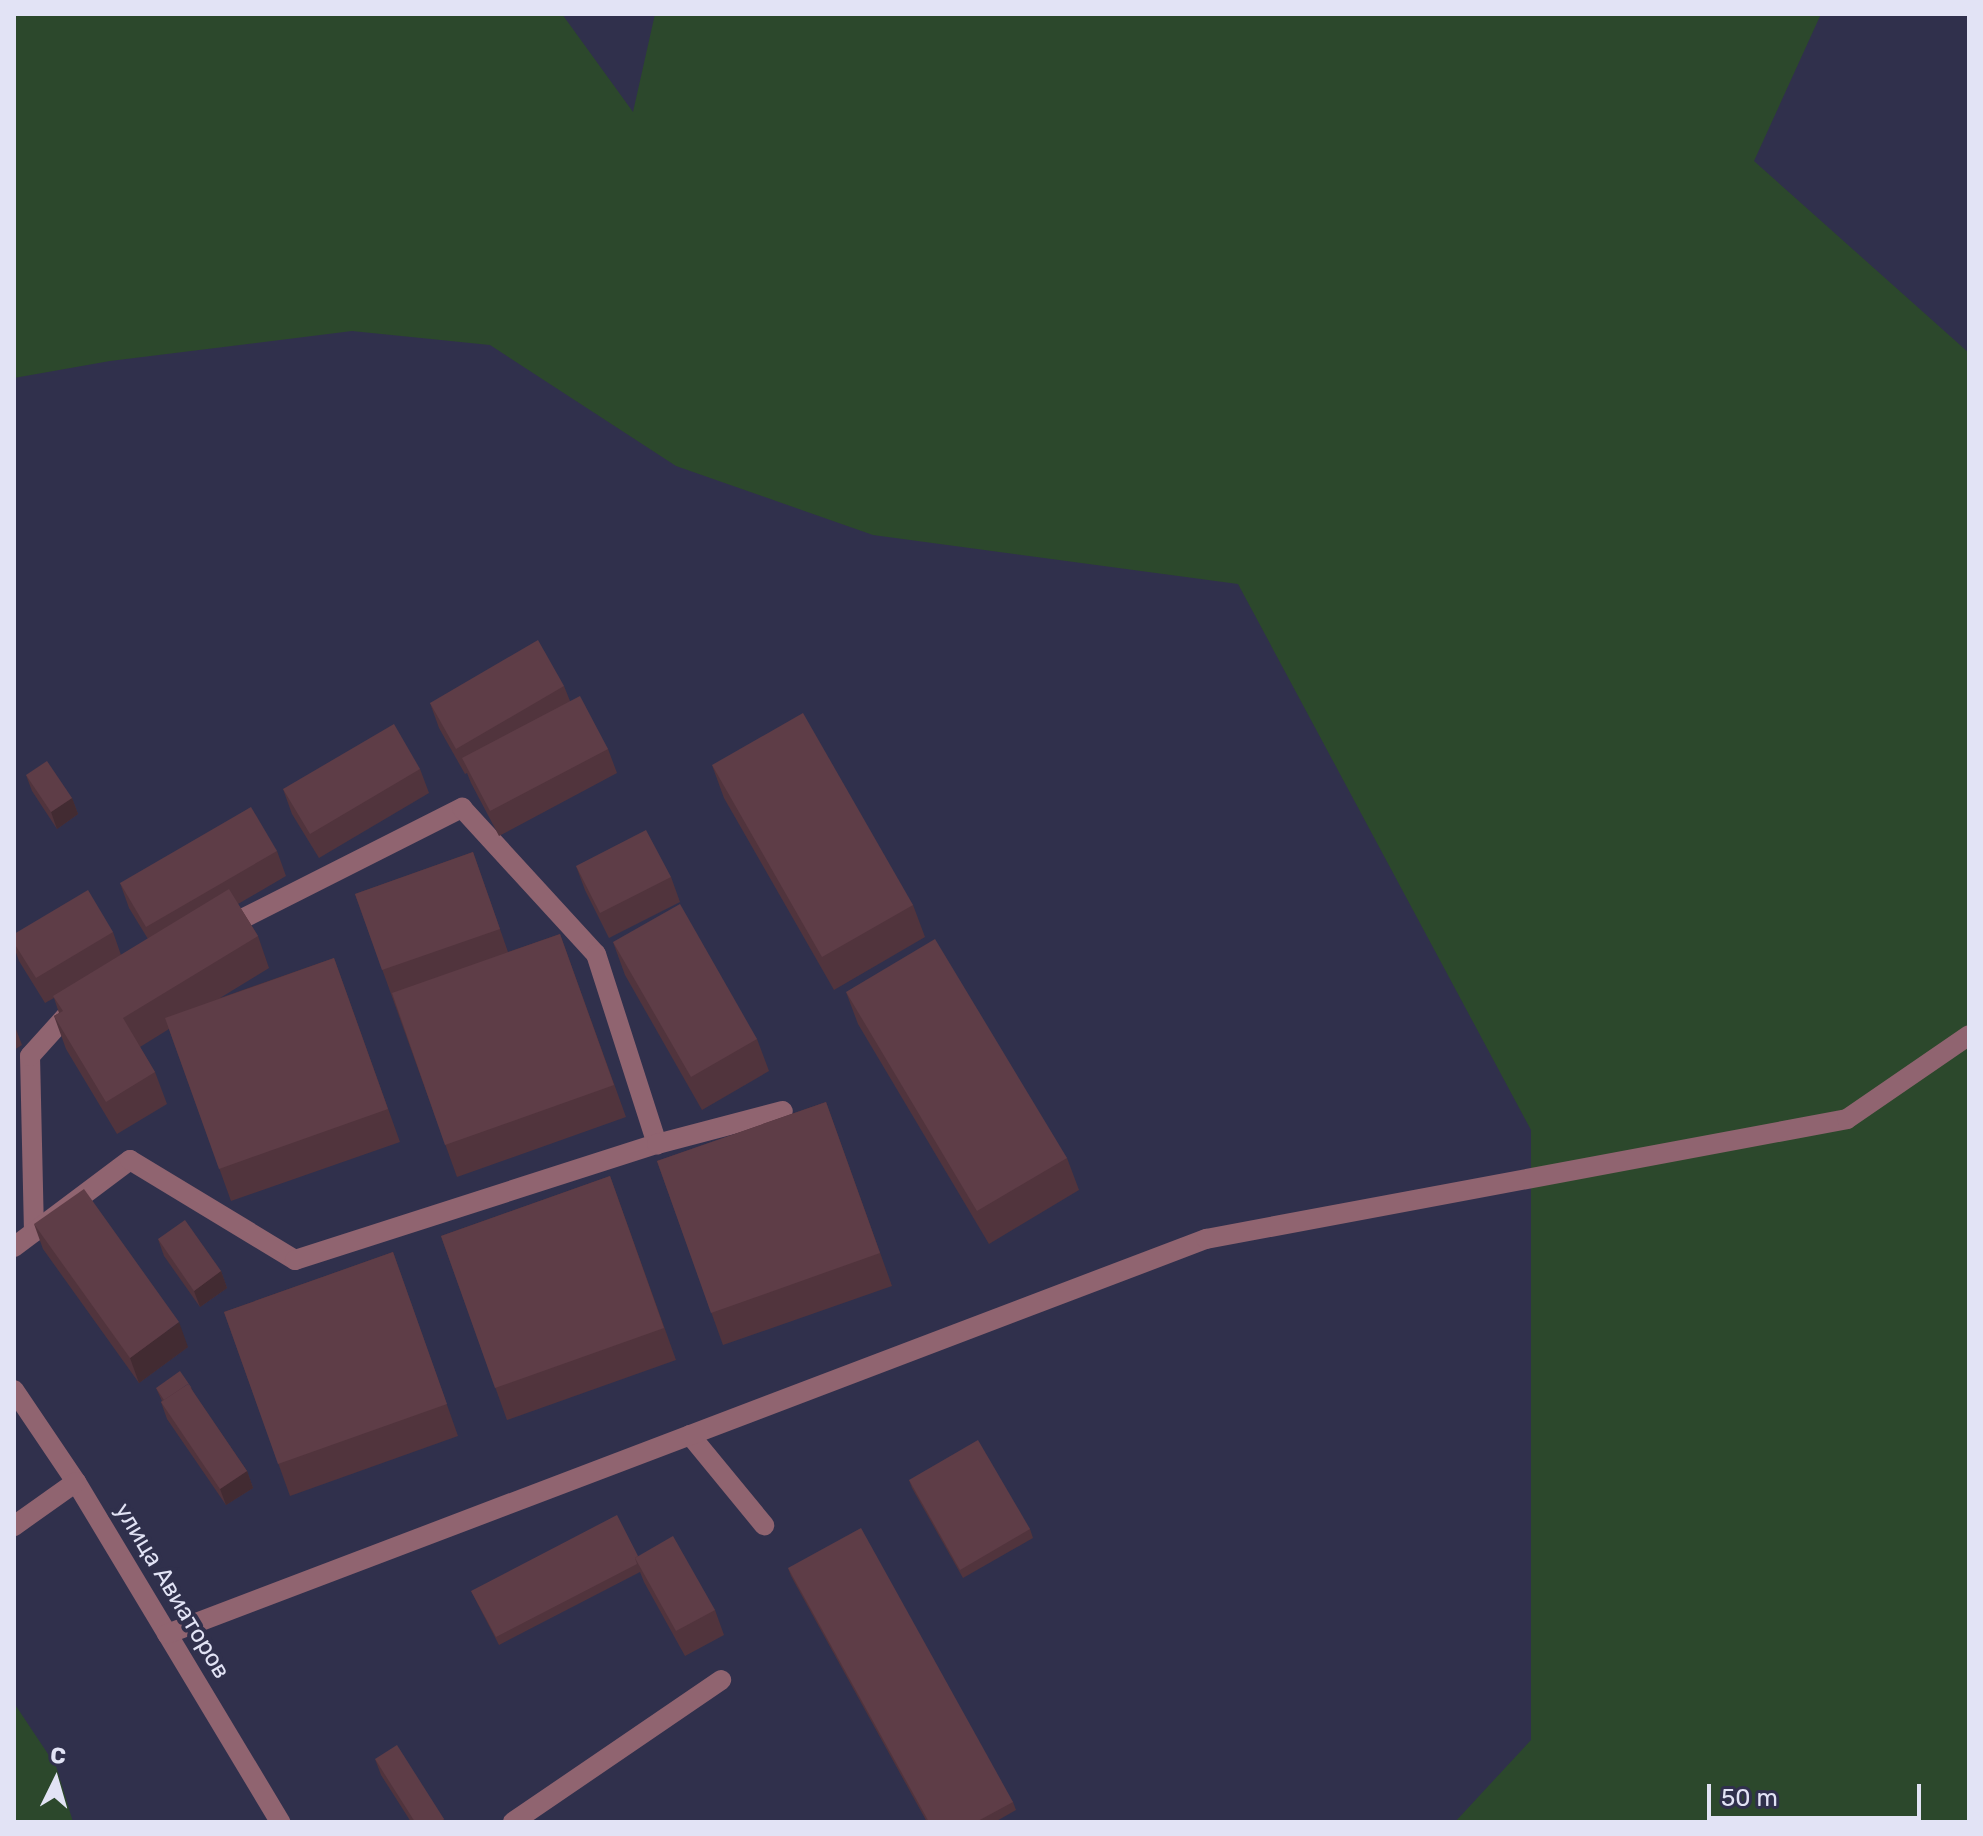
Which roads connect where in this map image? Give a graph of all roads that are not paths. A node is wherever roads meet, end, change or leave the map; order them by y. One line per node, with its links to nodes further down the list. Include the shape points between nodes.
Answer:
1 (207, 937): 5 (street, via 462,808 596,954)
2 (93, 994): 6 (street, via 79,1001 30,1056)
3 (1969, 1035): 9 (street, via 1847,1119 1206,1239)
4 (783, 1111): 5 (street)
5 (657, 1144): 6 (street, via 295,1260 130,1160)
6 (34, 1232): 7 (street)
7 (14, 1247)
8 (14, 1390): 10 (street, улица Авиаторов)
9 (690, 1435): 11 (street); 13 (street)
10 (76, 1482): 12 (street); 13 (street, улица Авиаторов)
11 (764, 1525)
12 (14, 1526)
13 (167, 1634): 15 (street, улица Авиаторов)
14 (721, 1680): 16 (street)
15 (280, 1822)
16 (513, 1822)

